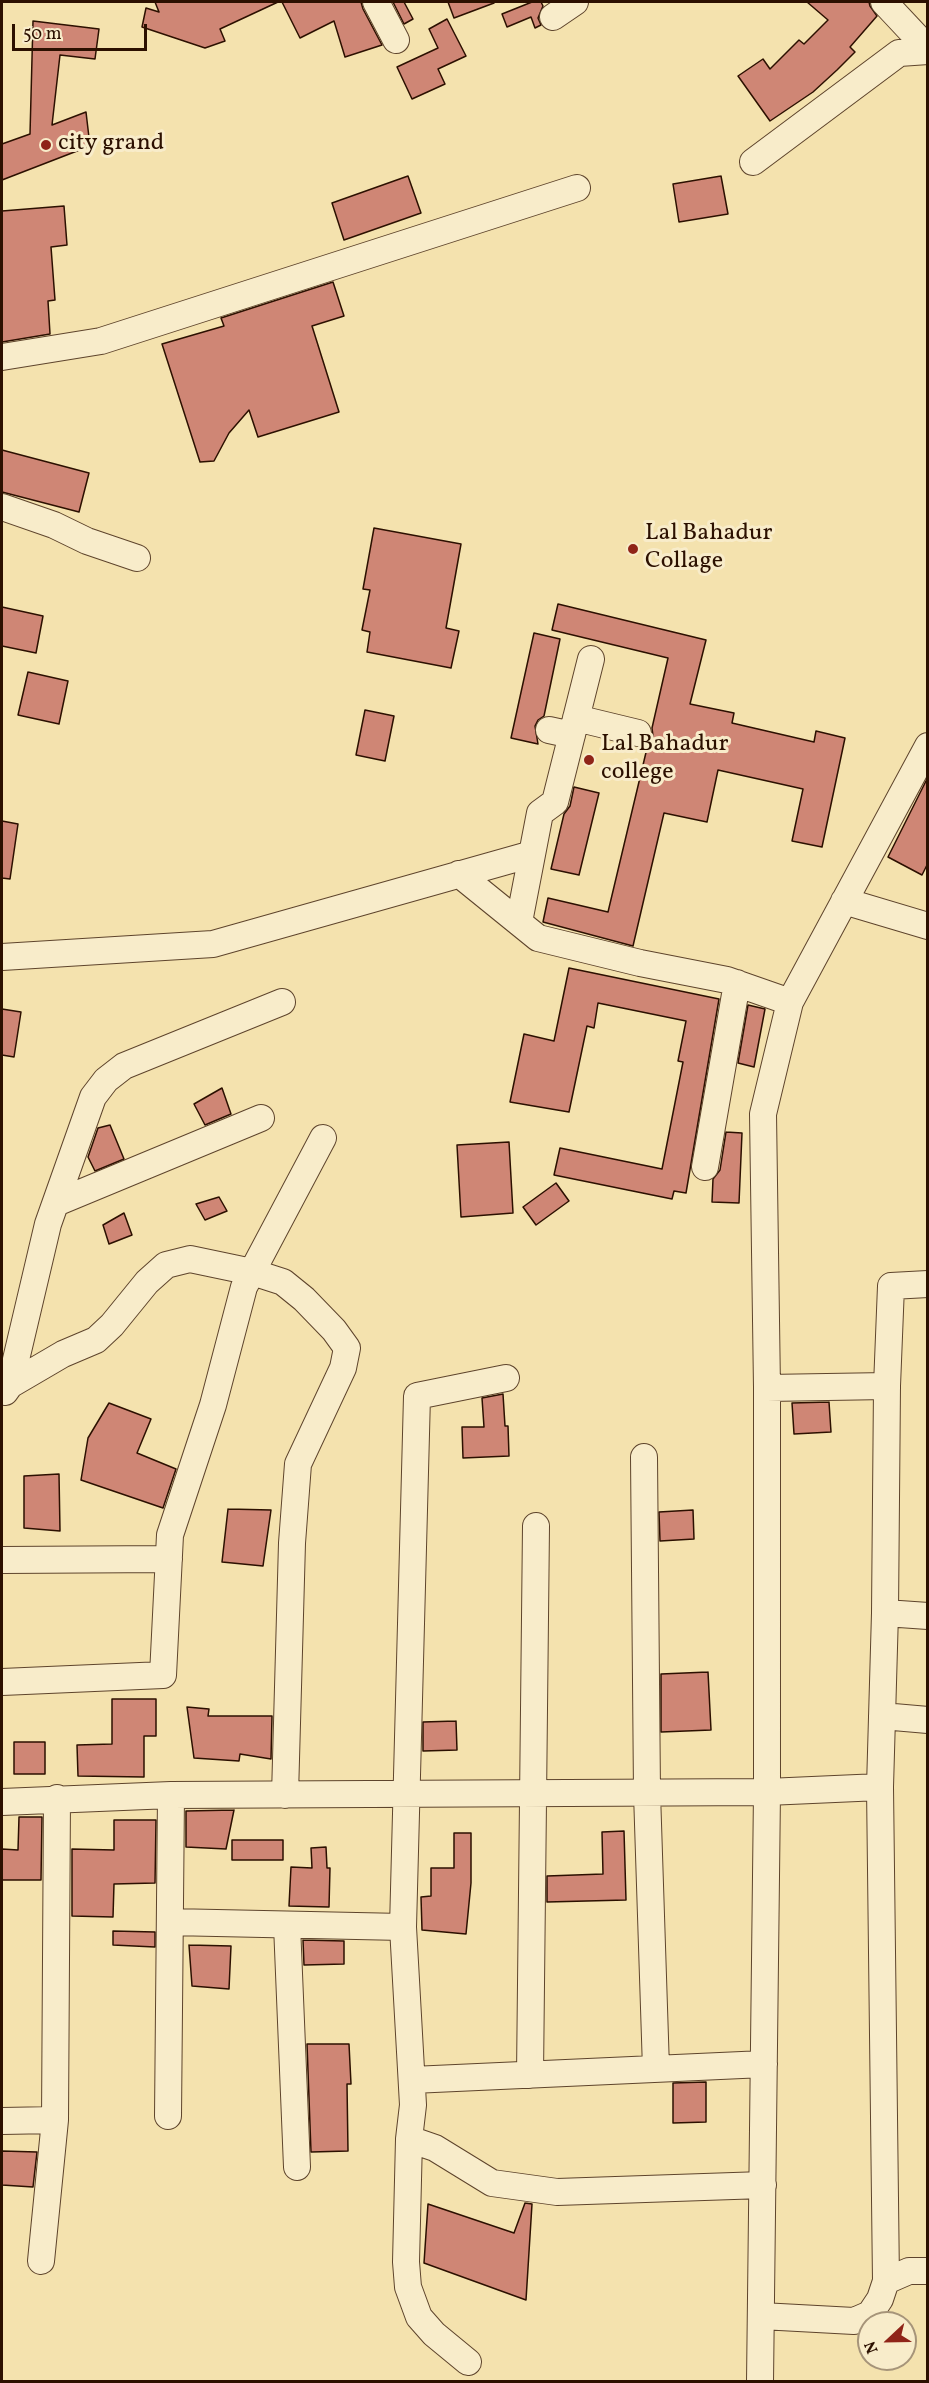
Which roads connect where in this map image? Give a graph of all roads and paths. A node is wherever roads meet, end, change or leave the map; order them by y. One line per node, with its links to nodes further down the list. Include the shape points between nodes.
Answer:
1 (376, 2): 5 (street)
2 (576, 2): 4 (street)
3 (884, 2): 6 (street)
4 (554, 17)
5 (396, 40)
6 (927, 50): 7 (street, via 899,53)
7 (753, 162)
8 (577, 188): 9 (street, via 101,341)
9 (2, 357)
10 (2, 507): 11 (street)
11 (137, 558)
12 (591, 659): 13 (street)
13 (565, 728): 14 (street); 17 (street, via 555,802 540,813)
14 (638, 733)
15 (927, 746): 16 (street)
16 (919, 784): 19 (street)
17 (532, 854): 18 (street); 20 (street)
18 (459, 874): 20 (street); 22 (street, via 213,944)
19 (844, 901): 21 (street); 25 (street)
20 (519, 922): 23 (street, via 538,938)
21 (927, 926)
22 (2, 957)
23 (737, 983): 25 (street); 28 (street)
24 (282, 1002): 29 (street, via 124,1066 106,1080 93,1097)
25 (789, 1002): 34 (street, via 763,1114)
26 (261, 1118): 29 (street)
27 (323, 1138): 30 (street)
28 (705, 1167)
29 (56, 1203): 35 (street)
30 (252, 1272): 35 (street, via 190,1259 166,1265 96,1340 63,1354); 38 (street, via 244,1287 213,1405 171,1535); 51 (street, via 283,1282 304,1299 347,1348 343,1368 298,1464)
31 (927, 1284): 33 (street, via 891,1286)
32 (506, 1378): 48 (street, via 417,1396)
33 (887, 1386): 34 (street); 40 (street)
34 (766, 1388): 46 (street)
35 (6, 1391)
36 (644, 1457): 47 (street)
37 (536, 1526): 49 (street)
38 (169, 1559): 39 (street); 42 (street, via 163,1675)
39 (2, 1560)
40 (885, 1613): 41 (street); 43 (street)
41 (927, 1616)
42 (2, 1682)
43 (882, 1716): 44 (street); 45 (street)
44 (927, 1720)
45 (880, 1787): 46 (street); 69 (street)
46 (767, 1792): 47 (street); 57 (street)
47 (647, 1793): 49 (street); 58 (street)
48 (407, 1794): 49 (street); 51 (street); 56 (street)
49 (532, 1794): 59 (street)
50 (171, 1795): 51 (street); 52 (street); 54 (street)
51 (285, 1795)
52 (57, 1798): 53 (street); 62 (street)
53 (2, 1802)
54 (170, 1922): 55 (street); 61 (street)
55 (287, 1924): 56 (street); 65 (street)
56 (403, 1927): 60 (street)
57 (764, 2064): 58 (street); 66 (street)
58 (656, 2069): 59 (street)
59 (530, 2075): 60 (street)
60 (412, 2080): 64 (street)
61 (168, 2116)
62 (55, 2120): 63 (street); 67 (street)
63 (2, 2121)
64 (410, 2139): 66 (street, via 435,2148 492,2183 557,2192); 71 (street, via 408,2287 419,2317)
65 (297, 2167)
66 (763, 2185): 70 (street)
67 (41, 2261)
68 (927, 2271): 69 (street, via 909,2271)
69 (886, 2281): 70 (street, via 870,2314 854,2321)
70 (761, 2316): 72 (street)
71 (468, 2362)
72 (760, 2382)

